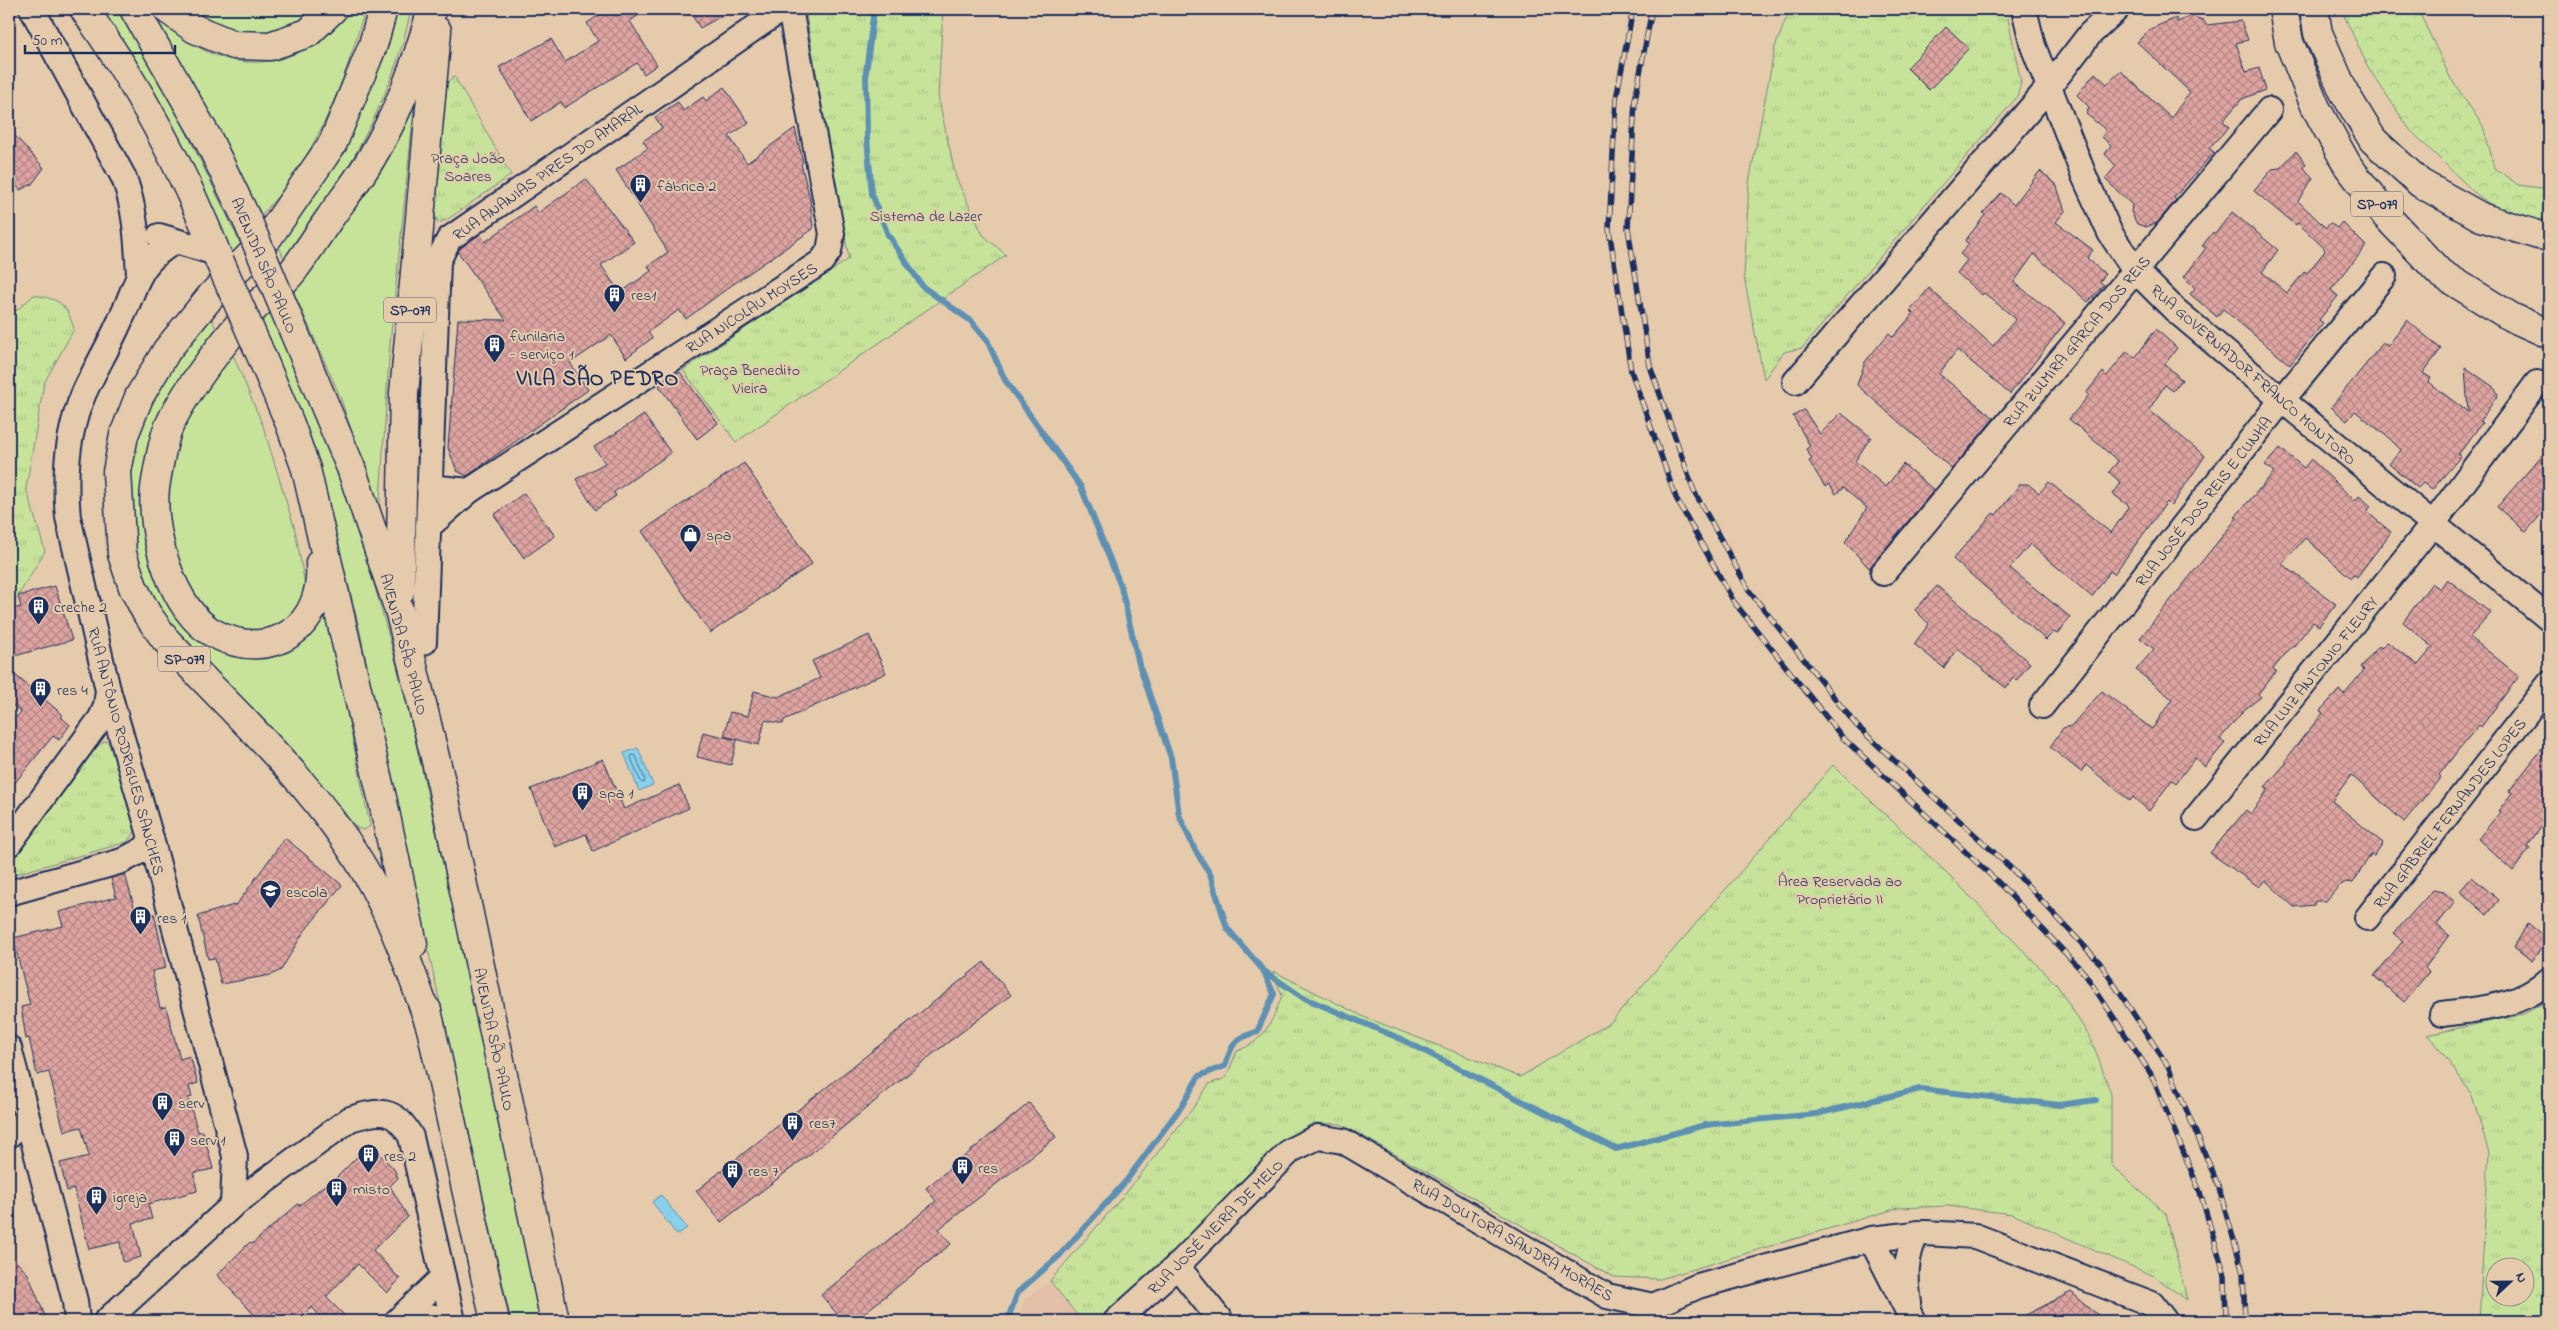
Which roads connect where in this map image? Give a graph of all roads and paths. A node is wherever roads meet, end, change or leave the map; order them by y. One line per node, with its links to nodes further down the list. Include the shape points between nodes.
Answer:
1 (32, 9): 17 (street, RUA ANTÔNIO RODRIGUES SANCHES, via 112,154 132,201)
2 (84, 9): 20 (main road, via 103,35 150,116)
3 (134, 9): 35 (main road, AVENIDA SÃO PAULO, bridge, via 208,139 248,222 351,468)
4 (167, 9): 5 (main road, via 195,29 234,45 270,46 308,32)
5 (333, 9)
6 (382, 9): 20 (main road, SP-079, via 373,45 333,143 269,236)
7 (432, 9): 30 (main road, SP-079, via 404,93 372,157 284,280 254,308 188,392 168,430 155,491 156,527 164,562 194,619 214,634 242,644 280,640 297,628 319,596 321,573)
8 (439, 9): 35 (main road, SP-079, via 404,393)
9 (782, 9): 28 (street, RUA ANANIAS PIRES DO AMARAL, via 449,239 438,260)
10 (790, 9): 29 (street, RUA NICOLAU MOYSES, via 832,234 829,251 821,262)
11 (2024, 9): 15 (street, RUA GOVERNADOR FRANCO MONTORO, via 2033,46)
12 (2117, 9): 15 (street, via 2090,34)
13 (2283, 9): 24 (main road, SP-079, via 2290,42 2316,108 2348,166 2387,217 2440,273 2511,318)
14 (2314, 9): 18 (main road, SP-079, via 2318,33 2344,92 2373,140 2420,183 2481,218)
15 (2049, 88): 21 (street, RUA GOVERNADOR FRANCO MONTORO, via 2110,233); 25 (street)
16 (2269, 110): 21 (street, RUA ZULMIRA GARCIA DOS REIS)
17 (137, 227): 19 (street); 22 (street, RUA ANTÔNIO RODRIGUES SANCHES)
18 (2549, 236)
19 (174, 242): 20 (street); 22 (street, RUA ANTÔNIO RODRIGUES SANCHES, via 151,257)
20 (225, 261): 30 (main road, bridge, via 290,424); 46 (main road, SP-079, via 211,296 167,350 139,397 124,435 117,472 122,554 133,587 165,639 312,795 361,863 388,915)
21 (2135, 270): 27 (street, RUA GOVERNADOR FRANCO MONTORO, via 2174,309); 33 (street, RUA ZULMIRA GARCIA DOS REIS)
22 (139, 276): 37 (street, RUA ANTÔNIO RODRIGUES SANCHES, via 83,395 74,422 67,467 68,517)
23 (2384, 276): 27 (street, RUA JOSÉ DOS REIS E CUNHA)
24 (2549, 334)
25 (1796, 382)
26 (2537, 384): 31 (street, RUA LUIZ ANTONIO FLEURY)
27 (2282, 400): 31 (street, RUA GOVERNADOR FRANCO MONTORO); 38 (street, RUA JOSÉ DOS REIS E CUNHA)
28 (429, 486): 29 (street); 32 (street, RUA ANANIAS PIRES DO AMARAL)
29 (468, 490): 32 (street, RUA NICOLAU MOYSES)
30 (314, 502): 46 (main road)
31 (2433, 524): 34 (street, RUA GOVERNADOR FRANCO MONTORO); 39 (street, RUA LUIZ ANTONIO FLEURY)
32 (428, 527): 35 (street, RUA ANANIAS PIRES DO AMARAL)
33 (1883, 573)
34 (2549, 619)
35 (410, 630): 65 (main road, AVENIDA SÃO PAULO, via 419,691)
36 (2549, 684): 43 (street, RUA GABRIEL FERNANDES LOPES)
37 (108, 690): 40 (street, RUA ANTÔNIO RODRIGUES SANCHES); 41 (street, via 106,706 97,724)
38 (2042, 706)
39 (2196, 818)
40 (151, 838): 42 (street, via 138,855); 51 (street, RUA ANTÔNIO RODRIGUES SANCHES, via 235,1156)
41 (9, 844)
42 (9, 893)
43 (2368, 918)
44 (2549, 980): 45 (street, via 2536,993 2498,1007)
45 (2442, 1014)
46 (431, 1028): 64 (main road)
47 (9, 1048): 48 (street)
48 (26, 1119): 49 (street); 58 (street, via 75,1301)
49 (9, 1135)
50 (1318, 1137): 54 (street, RUA JOSÉ VIEIRA DE MELO, via 1291,1150); 56 (street, RUA DOUTORA SANDRA MORAES, via 1343,1141 1607,1296)
51 (234, 1204): 55 (street, via 350,1119 371,1112 391,1113 404,1122 411,1137); 59 (street)
52 (1917, 1233): 53 (street, RUA DOUTORA SANDRA MORAES); 57 (street, via 1909,1250 1905,1279); 68 (street, RUA DOUTORA SANDRA MORAES, via 1975,1236 2152,1304)
53 (1872, 1239): 56 (street, RUA DOUTORA SANDRA MORAES, via 1698,1286); 57 (street)
54 (1177, 1266): 66 (street, RUA JOSÉ VIEIRA DE MELO); 67 (street)
55 (443, 1277): 60 (street); 63 (street)
56 (1653, 1316)
57 (1912, 1319)
58 (77, 1321)
59 (106, 1321)
60 (397, 1321)
61 (403, 1321): 62 (street, via 422,1316)
62 (443, 1321)
63 (453, 1321)
64 (495, 1321)
65 (555, 1321)
66 (1116, 1321)
67 (1221, 1321)
68 (2165, 1321)

